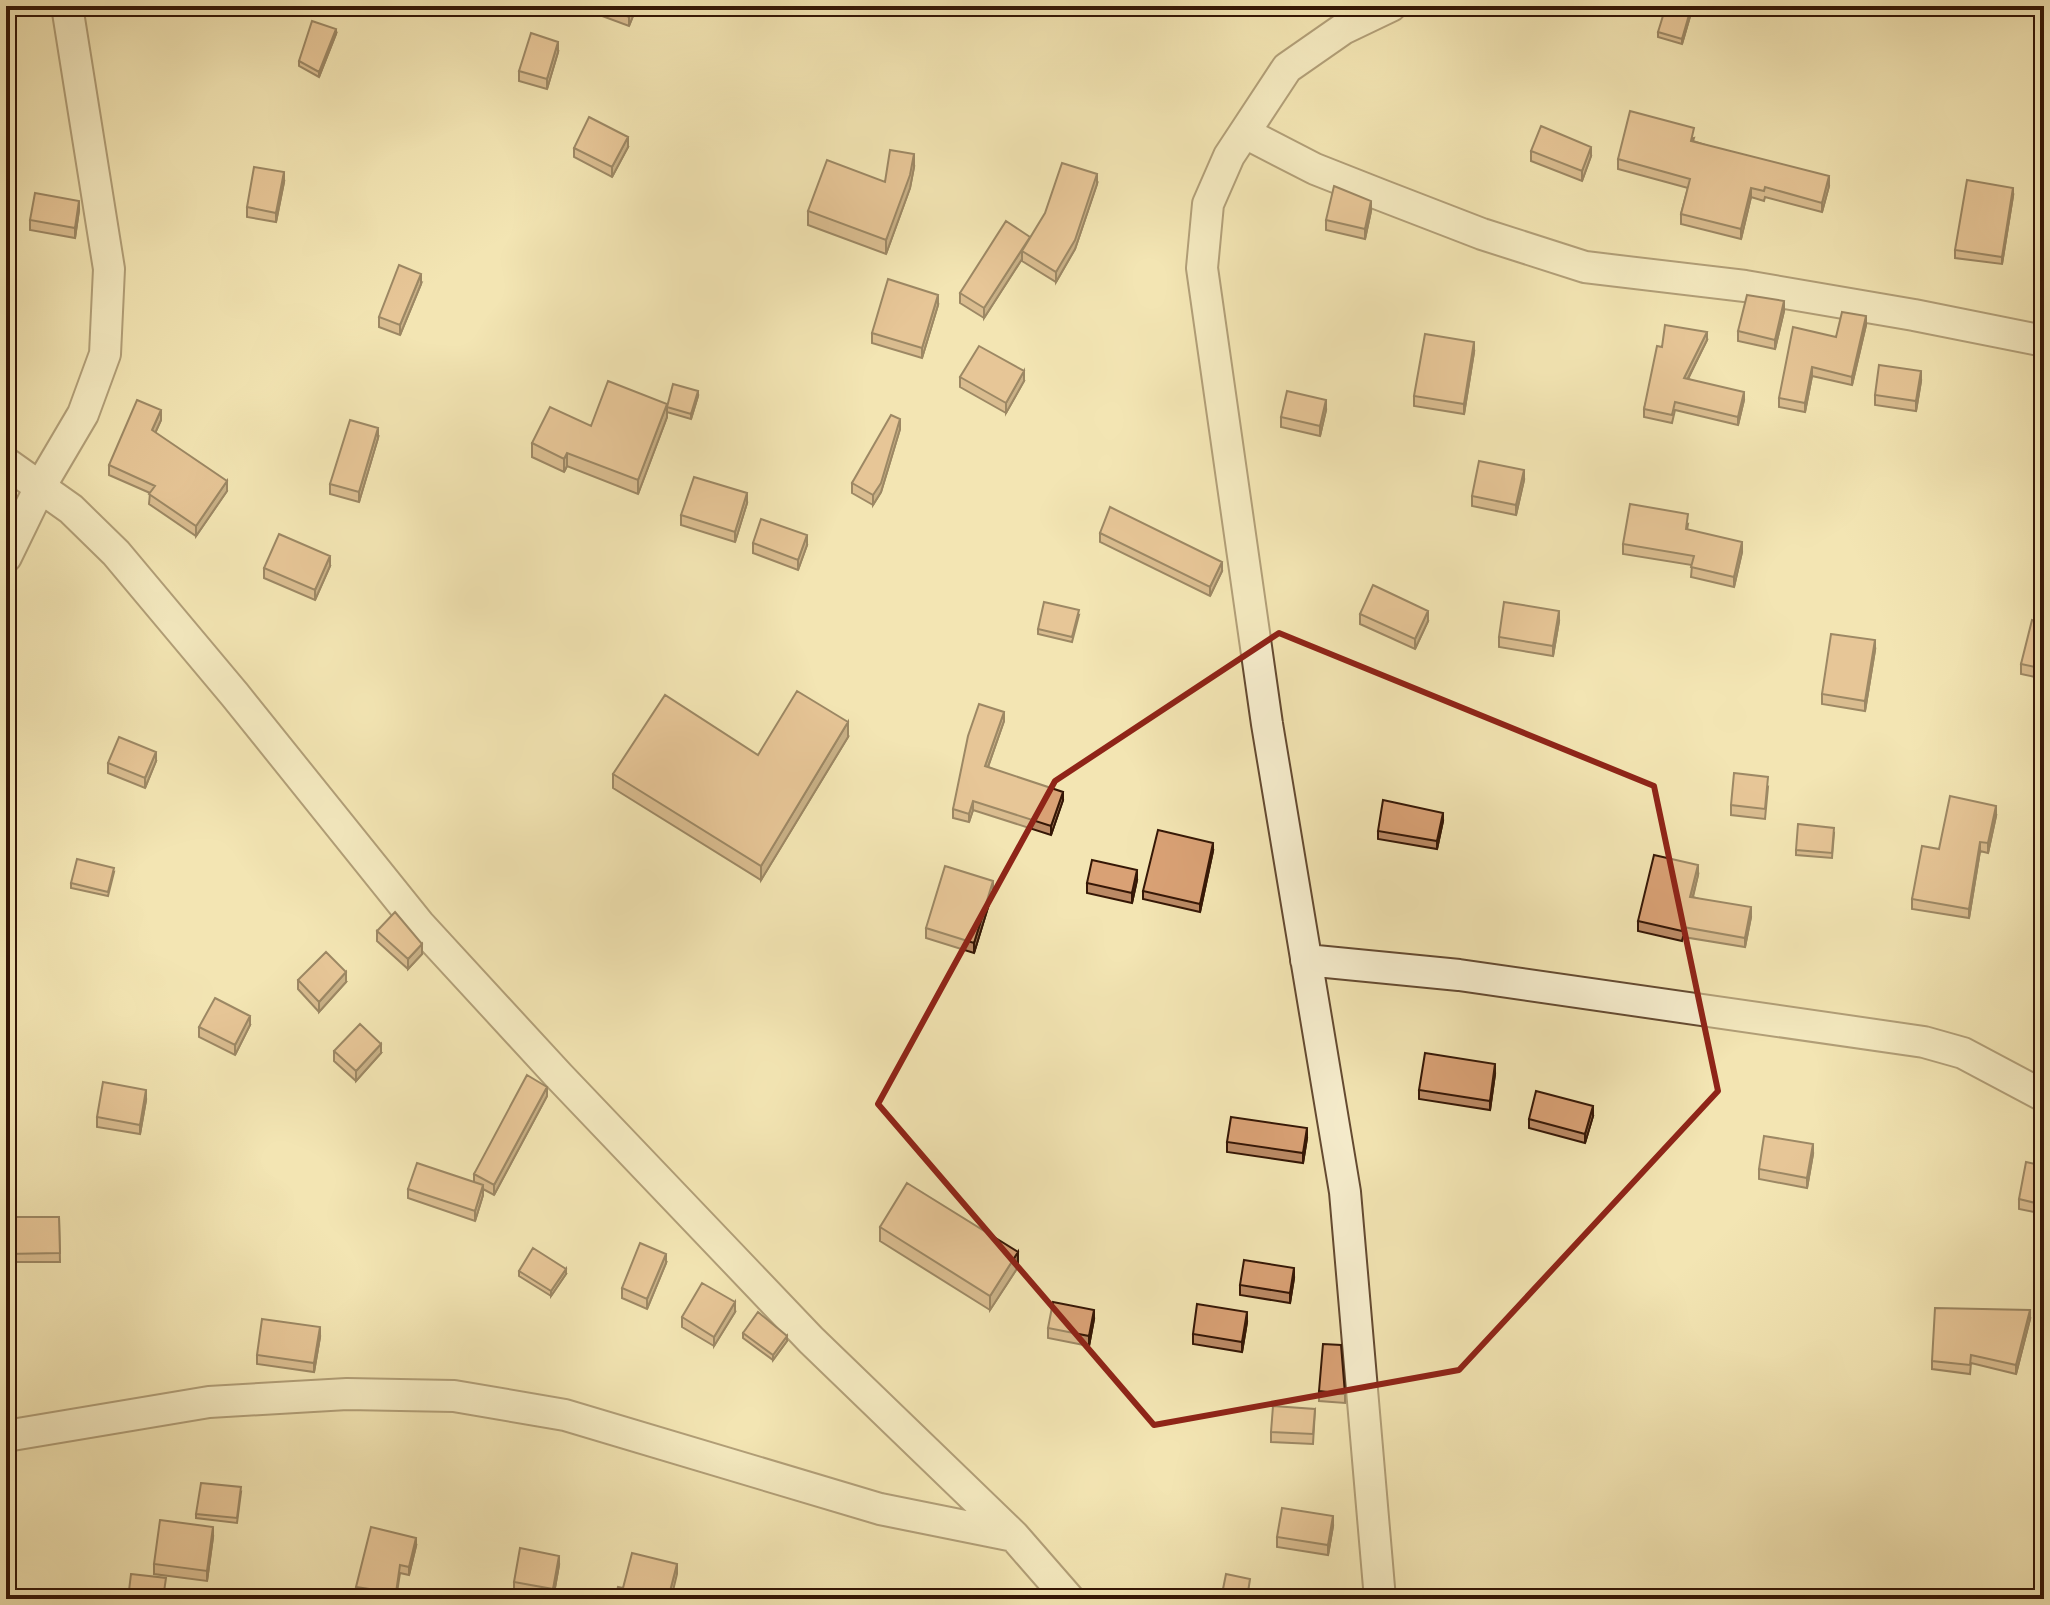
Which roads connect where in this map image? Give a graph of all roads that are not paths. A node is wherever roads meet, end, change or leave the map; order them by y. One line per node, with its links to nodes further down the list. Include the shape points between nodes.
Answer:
1 (67, 6): 6 (street, via 109,269 105,354 83,414)
2 (1391, 6): 3 (street, via 1343,29 1287,68)
3 (1245, 133): 4 (street, via 1355,185 1585,267 1745,286); 8 (street, via 1208,204 1202,268)
4 (2044, 341)
5 (6, 463): 6 (street)
6 (40, 487): 7 (street); 11 (street, via 116,553 419,924 559,1076 811,1340)
7 (6, 557)
8 (1306, 960): 9 (street, via 1459,975 1924,1042 1963,1053); 13 (street, via 1345,1192)
9 (2044, 1096)
10 (6, 1436): 11 (street, via 209,1402 347,1394 454,1396 565,1415 880,1509)
11 (1014, 1536): 12 (street)
12 (1069, 1599)
13 (1380, 1599)

